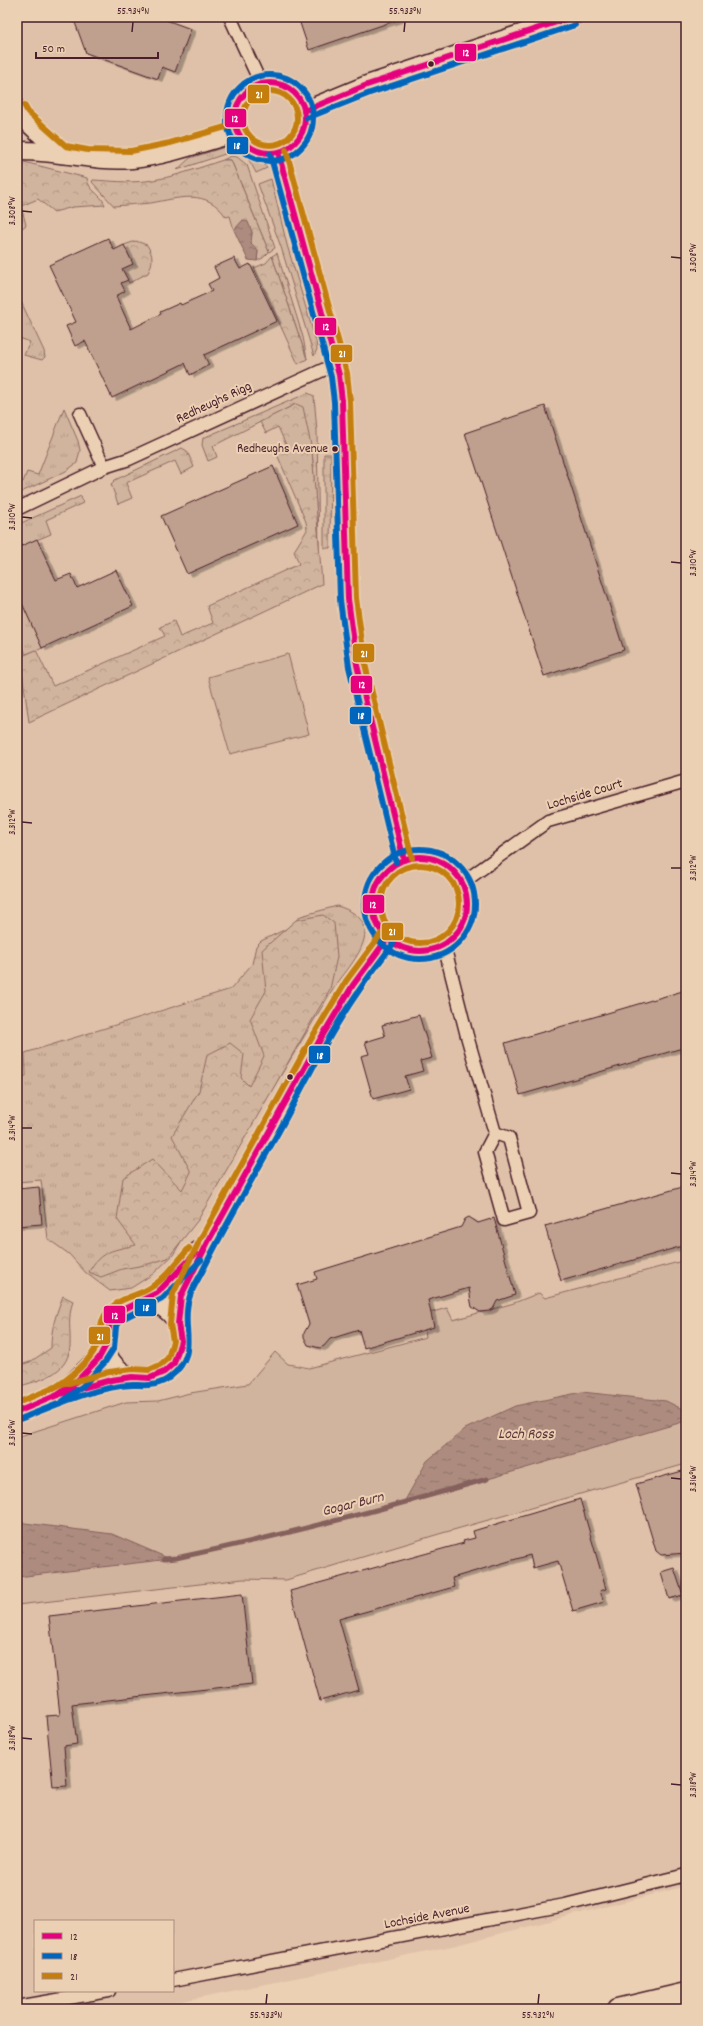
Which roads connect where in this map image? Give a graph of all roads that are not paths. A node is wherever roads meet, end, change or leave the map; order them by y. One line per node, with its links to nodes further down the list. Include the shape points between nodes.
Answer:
1 (230, 17): 3 (street)
2 (572, 17): 5 (street, via 367,85)
3 (261, 84): 5 (street, via 272,83 288,88 300,100); 6 (street, via 242,98 235,120)
4 (17, 109): 9 (street, via 22,117)
5 (304, 111): 8 (street, via 305,122 297,141)
6 (238, 132): 8 (street, via 243,140 259,151); 9 (street, via 172,151 132,159 87,158)
7 (17, 151): 9 (street, via 37,150)
8 (278, 152): 10 (street)
9 (62, 154)
10 (336, 364): 12 (street, Redheughs Rigg, via 129,459); 15 (street, via 342,401 348,599 357,665)
11 (80, 414): 12 (street)
12 (104, 467): 13 (street, Redheughs Rigg)
13 (17, 509)
14 (686, 781): 16 (street, Lochside Court, via 548,821)
15 (404, 860): 16 (street, via 426,857 437,860 447,866); 17 (street, via 384,874 377,884 374,895 375,919)
16 (462, 883): 18 (street, via 466,894 465,917 453,938)
17 (388, 939): 18 (street, via 397,946 415,951 433,950); 20 (street, via 353,985 321,1038)
18 (444, 945): 19 (street)
19 (495, 1133): 19 (street, via 509,1138 529,1213 504,1220 485,1152)
20 (209, 1240): 21 (street, via 157,1293); 22 (street, via 181,1296)
21 (141, 1302): 22 (street, via 152,1302 163,1307 171,1313); 23 (street, via 125,1306 112,1318 106,1331)
22 (178, 1324): 24 (street, via 181,1341 174,1363 164,1372 150,1378)
23 (106, 1345): 24 (street, via 112,1363); 25 (street, via 98,1358)
24 (132, 1377): 25 (street)
25 (60, 1394): 26 (street)
26 (17, 1412)
27 (686, 1875): 28 (street, Lochside Avenue, via 565,1905)
28 (174, 1980)
29 (103, 1992): 31 (street)
30 (686, 1993): 32 (main road)
31 (17, 2007)
32 (618, 2009)

